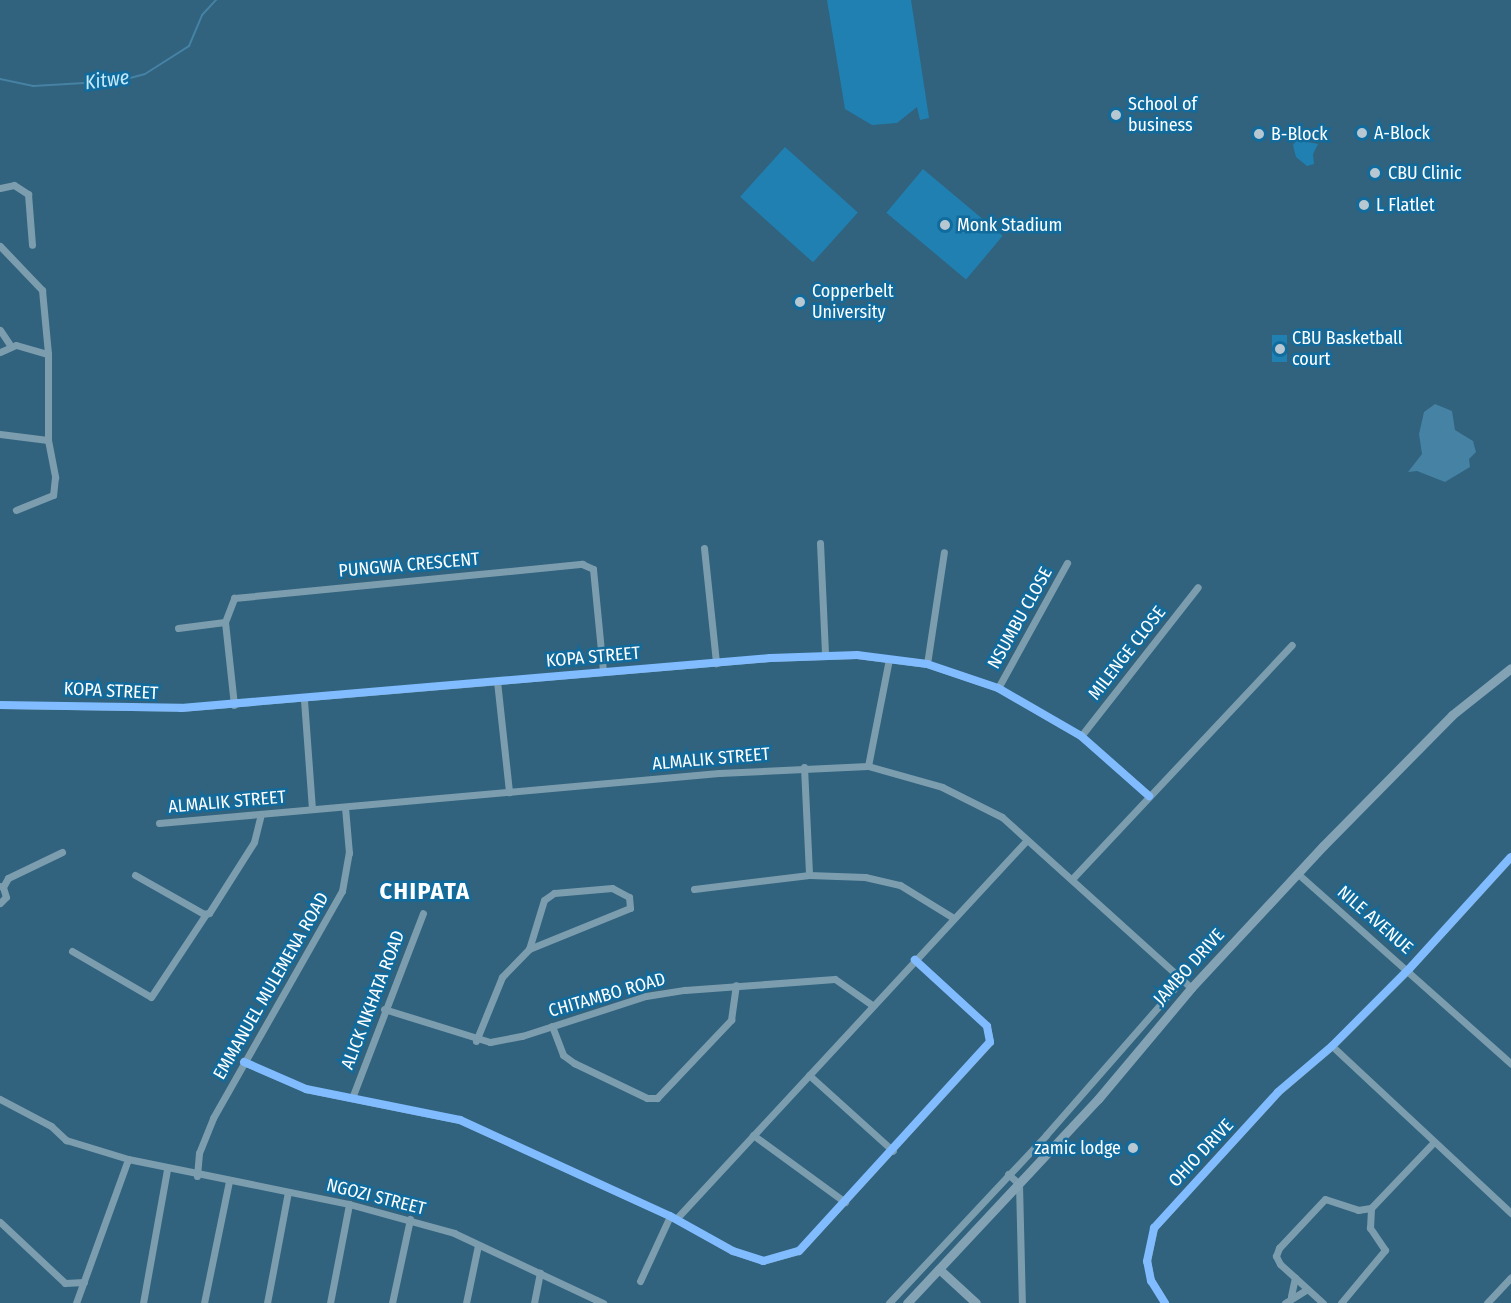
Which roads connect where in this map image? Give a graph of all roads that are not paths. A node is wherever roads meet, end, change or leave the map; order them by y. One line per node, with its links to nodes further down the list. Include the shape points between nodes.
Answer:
1 (0, 188): 2 (street, via 14,185 28,194)
2 (32, 245)
3 (0, 246): 7 (street, via 42,290)
4 (0, 330): 5 (street)
5 (10, 345): 6 (street); 7 (street)
6 (0, 352)
7 (48, 354): 9 (street)
8 (0, 434): 9 (street)
9 (48, 440): 10 (street, via 55,477 53,495)
10 (16, 510)
11 (820, 543): 19 (street)
12 (704, 548): 21 (street)
13 (944, 552): 22 (street)
14 (1067, 562): 26 (street, NSUMBU CLOSE)
15 (1198, 587): 30 (street, MILENGE CLOSE)
16 (225, 622): 17 (street); 24 (street, PUNGWA CRESCENT, via 230,603 242,595 582,564 593,569); 29 (street)
17 (178, 628)
18 (1292, 645): 34 (street)
19 (825, 654): 20 (street, KOPA STREET); 21 (street, KOPA STREET)
20 (889, 658): 22 (street, KOPA STREET); 31 (street)
21 (716, 663): 24 (street, KOPA STREET)
22 (927, 664): 26 (street, KOPA STREET)
23 (1511, 668): 42 (main road, JAMBO DRIVE, via 1452,715)
24 (603, 671): 25 (street, KOPA STREET)
25 (497, 681): 27 (street, KOPA STREET); 33 (street)
26 (998, 688): 30 (street, KOPA STREET)
27 (304, 700): 29 (street, KOPA STREET); 36 (street)
28 (0, 705): 29 (street, KOPA STREET, via 152,709)
29 (234, 705)
30 (1080, 736): 34 (street, KOPA STREET)
31 (868, 766): 32 (street, ALMALIK STREET); 39 (street, ALMALIK STREET, via 974,800 1002,817)
32 (804, 767): 33 (street, ALMALIK STREET); 44 (street)
33 (509, 792): 35 (street, ALMALIK STREET)
34 (1149, 796): 45 (street)
35 (345, 807): 36 (street, ALMALIK STREET); 64 (street, EMMANUEL MULEMENA ROAD, via 349,853 342,891)
36 (312, 809): 37 (street, ALMALIK STREET)
37 (261, 814): 38 (street, ALMALIK STREET); 50 (street, via 254,842)
38 (159, 823)
39 (1026, 841): 45 (street, ALMALIK STREET); 51 (street)
40 (62, 852): 46 (street, via 8,878)
41 (1511, 857): 55 (street, OHIO DRIVE)
42 (1297, 873): 55 (street, NILE AVENUE); 58 (main road, JAMBO DRIVE)
43 (135, 875): 50 (street)
44 (809, 875): 47 (street); 51 (street, via 865,877 900,885)
45 (1071, 879): 56 (street, ALMALIK STREET)
46 (2, 887): 48 (street, via 6,897)
47 (694, 889)
48 (0, 903)
49 (423, 913): 60 (street, ALICK NKHATA ROAD)
50 (206, 914): 53 (street, via 151,997)
51 (952, 917): 54 (street)
52 (529, 949): 52 (street, via 630,908 629,897 612,888 554,893 544,900); 62 (street, via 502,976)
53 (72, 951)
54 (915, 960): 59 (street); 71 (street, via 987,1026 990,1042)
55 (1408, 969): 63 (street, OHIO DRIVE); 65 (street, NILE AVENUE)
56 (1182, 981): 58 (street, ALMALIK STREET); 74 (street, JAMBO DRIVE)
57 (736, 985): 59 (street, CHITAMBO ROAD, via 835,979); 61 (street, CHITAMBO ROAD, via 646,996); 61 (street, via 731,1020 657,1098 647,1098 574,1063 563,1055)
58 (1191, 988): 77 (main road, JAMBO DRIVE)
59 (872, 1005): 66 (street)
60 (384, 1009): 62 (street, CHITAMBO ROAD); 67 (street, ALICK NKHATA ROAD)
61 (552, 1026): 62 (street, CHITAMBO ROAD, via 504,1041)
62 (476, 1041)
63 (1332, 1046): 70 (street); 109 (street, OHIO DRIVE, via 1278,1092 1154,1228 1147,1244 1147,1261 1151,1281)
64 (244, 1062): 67 (street, via 291,1085); 75 (street, EMMANUEL MULEMENA ROAD, via 206,1134)
65 (1510, 1062)
66 (809, 1074): 69 (street); 71 (street)
67 (352, 1098): 83 (street, via 460,1120)
68 (0, 1099): 72 (street, NGOZI STREET, via 51,1126 66,1140)
69 (753, 1135): 79 (street); 83 (street)
70 (1433, 1143): 81 (street); 82 (street)
71 (893, 1151): 79 (street)
72 (128, 1159): 73 (street, NGOZI STREET); 93 (street)
73 (167, 1169): 75 (street, NGOZI STREET); 97 (street)
74 (1008, 1174): 77 (street); 87 (street, JAMBO DRIVE)
75 (197, 1176): 76 (street, NGOZI STREET)
76 (229, 1180): 78 (street, NGOZI STREET); 98 (street)
77 (1019, 1184): 88 (main road, JAMBO DRIVE); 108 (street)
78 (288, 1192): 80 (street, NGOZI STREET); 99 (street)
79 (845, 1202): 83 (street, via 799,1251 763,1261 733,1251)
80 (349, 1204): 84 (street, NGOZI STREET); 100 (street)
81 (1371, 1208): 90 (street, via 1358,1210 1325,1199 1317,1206 1276,1256); 112 (street, via 1370,1228 1385,1250)
82 (1511, 1213)
83 (673, 1218): 92 (street)
84 (410, 1219): 86 (street, NGOZI STREET); 101 (street)
85 (0, 1222): 93 (street, via 65,1283)
86 (478, 1245): 89 (street, NGOZI STREET); 102 (street)
87 (929, 1259): 88 (street); 105 (street, JAMBO DRIVE)
88 (939, 1269): 106 (main road, JAMBO DRIVE); 107 (main road)
89 (540, 1274): 103 (street); 104 (street, NGOZI STREET)
90 (1295, 1277): 94 (street); 95 (street)
91 (1511, 1277): 113 (street)
92 (640, 1281)
93 (84, 1282): 96 (street)
94 (1307, 1289): 95 (street); 111 (street)
95 (1291, 1296): 110 (street)
96 (76, 1303)
97 (143, 1303)
98 (204, 1303)
99 (267, 1303)
100 (330, 1303)
101 (392, 1303)
102 (466, 1303)
103 (534, 1303)
104 (603, 1303)
105 (889, 1303)
106 (907, 1303)
107 (976, 1303)
108 (1022, 1303)
109 (1165, 1303)
110 (1285, 1303)
111 (1323, 1303)
112 (1341, 1303)
113 (1487, 1303)

